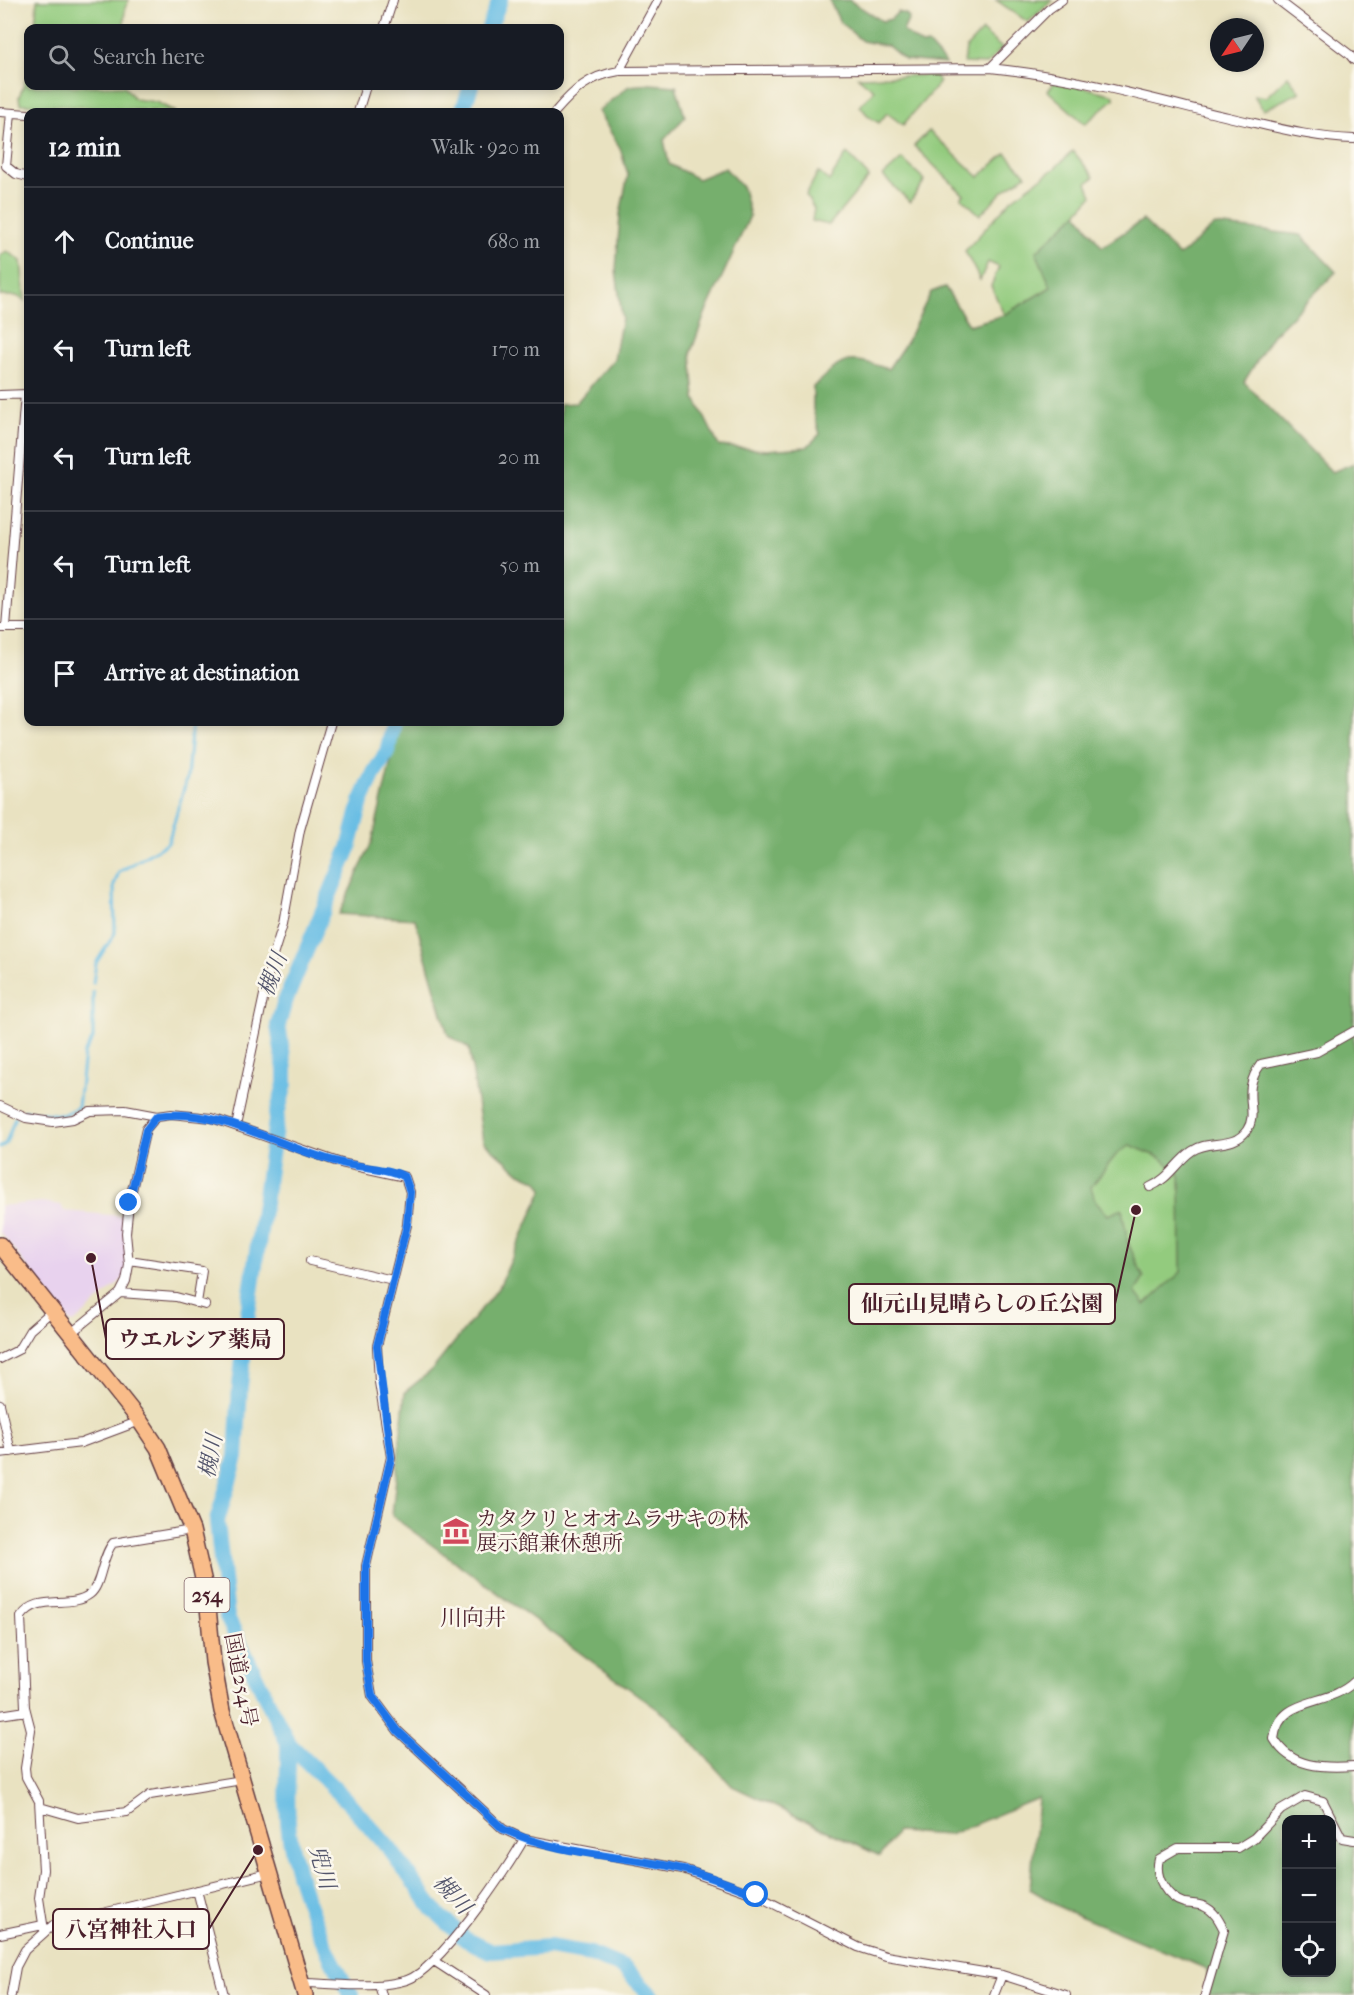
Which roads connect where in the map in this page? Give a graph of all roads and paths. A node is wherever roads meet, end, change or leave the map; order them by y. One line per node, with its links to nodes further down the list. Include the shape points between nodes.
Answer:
1 (393, 0): 5 (street)
2 (658, 0): 8 (street)
3 (1062, 0): 7 (street)
4 (1278, 0): 6 (street)
5 (385, 24)
6 (1354, 60)
7 (990, 68): 8 (street); 15 (street, via 1046,74 1252,122)
8 (619, 71): 11 (street, via 586,81)
9 (365, 90): 10 (street)
10 (359, 108)
11 (558, 108)
12 (0, 112): 13 (street)
13 (11, 113): 14 (street); 16 (street, via 6,166)
14 (24, 114)
15 (1354, 139)
16 (24, 176)
17 (24, 394): 18 (street)
18 (0, 395)
19 (24, 422): 20 (street)
20 (18, 479): 21 (street); 22 (street)
21 (24, 480)
22 (3, 628): 23 (street)
23 (24, 628)
24 (330, 726): 28 (street, via 300,830 283,924 271,962)
25 (1354, 1031): 29 (street, via 1317,1052 1261,1064 1252,1076 1252,1115 1247,1130 1232,1143 1193,1150 1164,1182)
26 (0, 1106): 27 (street, via 26,1118 53,1122 90,1111 125,1110)
27 (157, 1116): 28 (street, via 189,1115); 31 (street, via 146,1130 129,1203)
28 (236, 1126): 33 (street, via 341,1163 400,1174 410,1192 407,1225)
29 (1150, 1187)
30 (0, 1245): 35 (highway, 国道254号 / 254)
31 (129, 1260): 34 (street); 34 (street, via 202,1271 201,1304 176,1297)
32 (310, 1261): 33 (street)
33 (393, 1280): 49 (street, via 377,1346 391,1458 366,1566 366,1661 372,1696 398,1731 503,1829)
34 (120, 1293): 36 (street)
35 (52, 1311): 36 (highway, 国道254号 / 254); 37 (street, via 30,1330 18,1350)
36 (69, 1334): 39 (highway, 国道254号 / 254)
37 (0, 1359)
38 (0, 1404): 40 (street)
39 (140, 1421): 40 (street, via 81,1443); 42 (highway, 国道254号 / 254, via 158,1448)
40 (11, 1452): 41 (street)
41 (0, 1453)
42 (192, 1530): 44 (street, via 113,1543 100,1566 96,1589 88,1596 33,1604 26,1609 20,1628); 47 (highway, 国道254号 / 254, via 207,1596 222,1711)
43 (1354, 1682): 46 (street, via 1327,1698 1284,1713 1274,1738 1286,1754 1301,1763 1324,1768)
44 (26, 1711): 45 (street); 48 (street, via 31,1730 26,1777)
45 (0, 1715)
46 (1354, 1766)
47 (242, 1780): 48 (street, via 150,1795 128,1812 78,1818); 51 (highway, 国道254号 / 254)
48 (40, 1807): 53 (street, via 43,1870 39,1898)
49 (524, 1839): 55 (street, via 505,1872); 56 (street, via 683,1869 756,1895 858,1947 886,1956)
50 (1354, 1840): 65 (street, via 1342,1838 1323,1801 1305,1796 1281,1810 1254,1838 1238,1848 1178,1848 1159,1859 1156,1867 1172,1897 1204,1906 1217,1916 1224,1930)
51 (269, 1873): 52 (street); 58 (highway, 国道254号 / 254)
52 (197, 1890): 53 (street); 60 (street)
53 (44, 1928): 54 (street); 59 (street, via 20,1958)
54 (0, 1934)
55 (435, 1960): 57 (street, via 412,1978); 62 (street)
56 (1002, 1975): 63 (street); 64 (street)
57 (375, 1984): 58 (street, via 333,1983); 61 (street)
58 (303, 1989)
59 (11, 1995)
60 (224, 1995)
61 (382, 1995)
62 (486, 1995)
63 (994, 1995)
64 (1066, 1995)
65 (1205, 1995)

